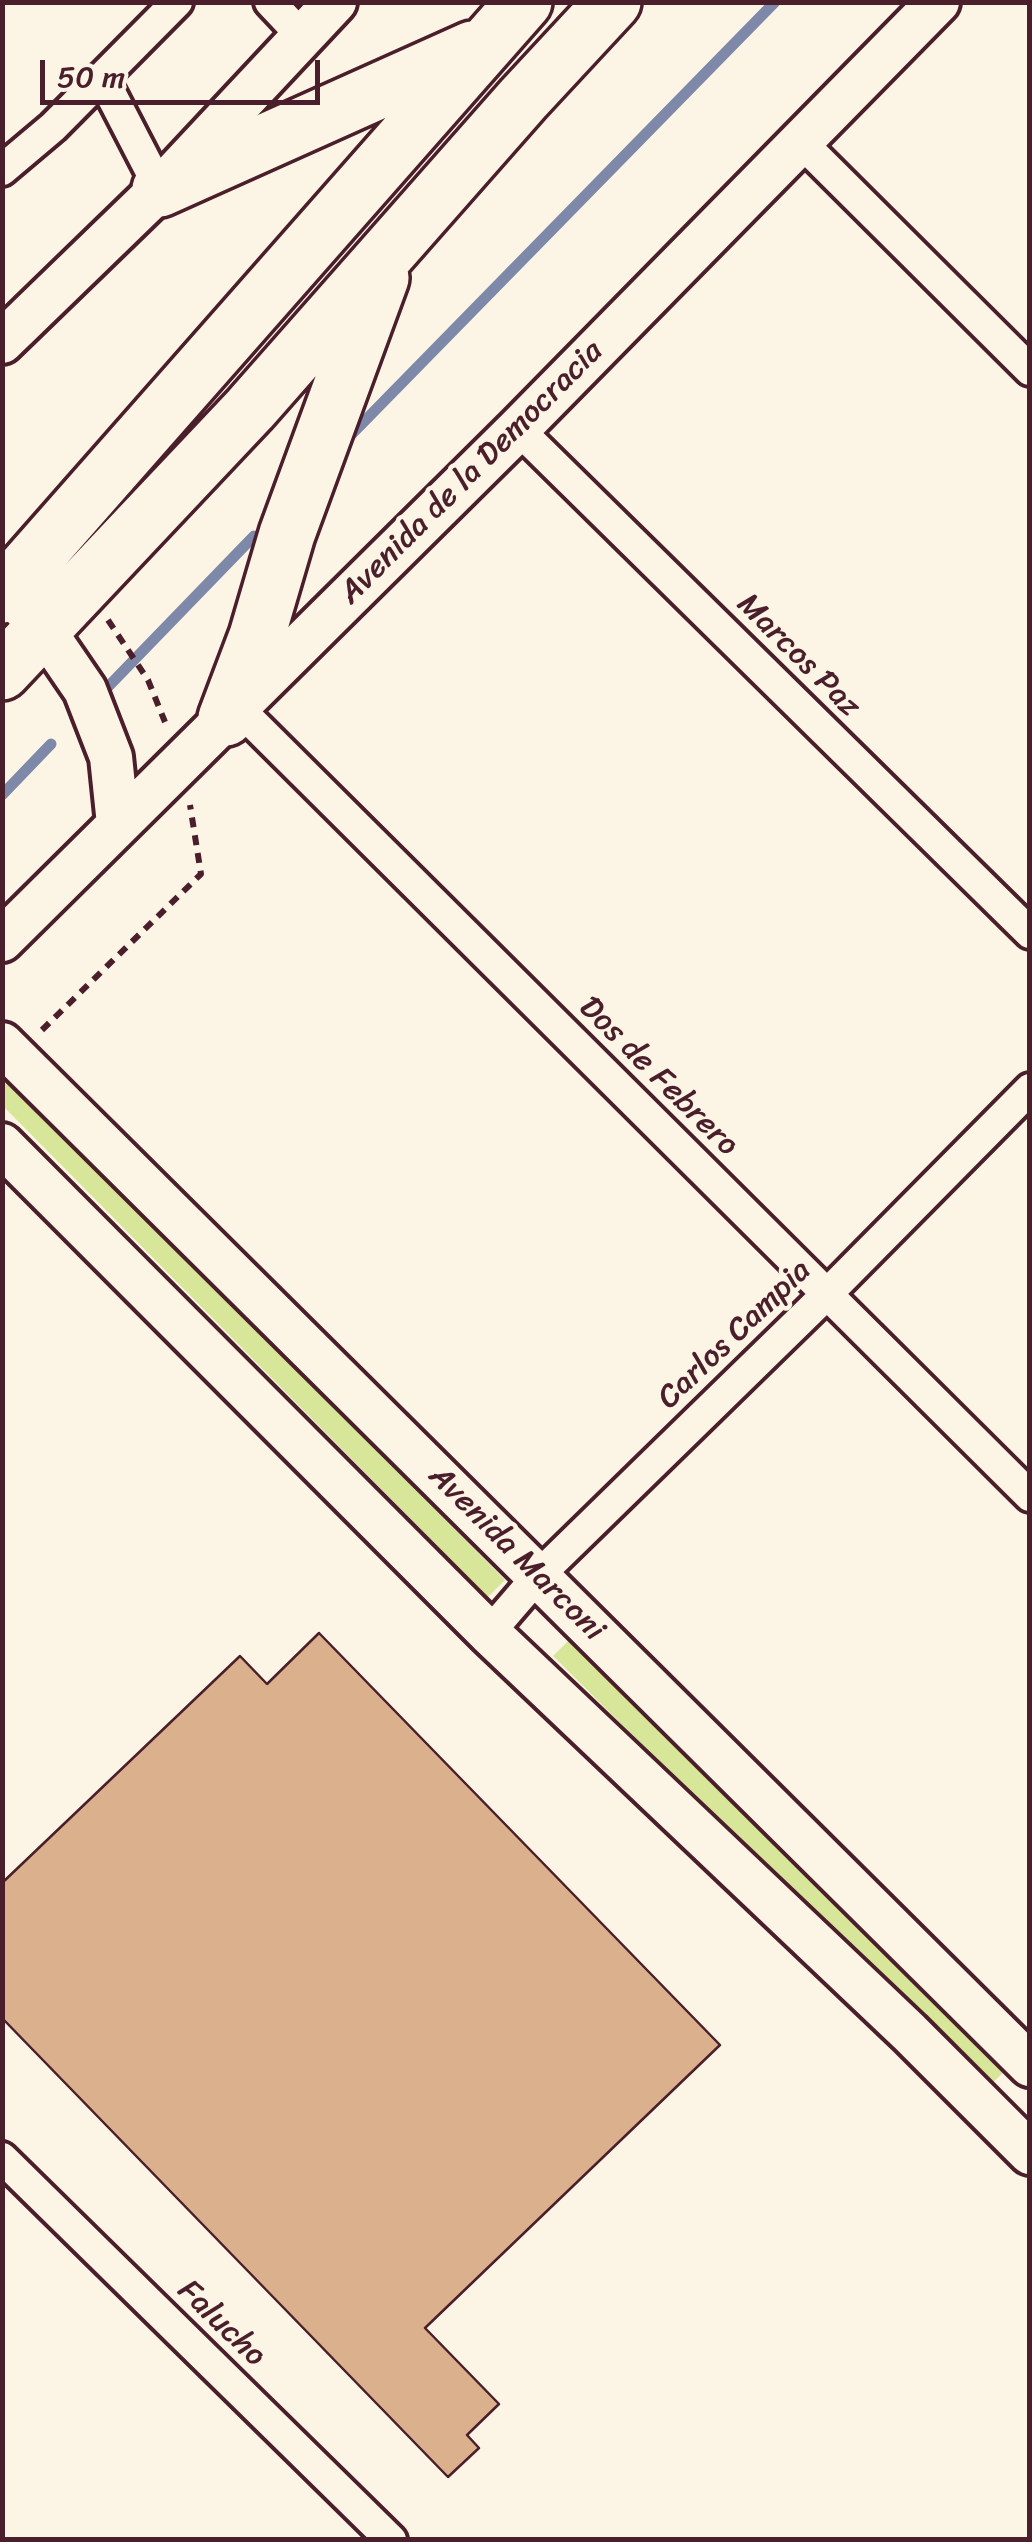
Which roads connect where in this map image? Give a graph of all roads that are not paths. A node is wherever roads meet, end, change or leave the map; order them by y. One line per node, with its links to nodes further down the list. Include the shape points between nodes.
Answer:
1 (177, 2): 8 (street)
2 (270, 2): 7 (street)
3 (335, 2): 7 (main road)
4 (613, 2): 12 (highway)
5 (938, 2): 9 (main road, Avenida de la Democracia)
6 (506, 22): 11 (highway); 16 (highway)
7 (302, 36): 11 (main road)
8 (102, 77): 10 (street); 11 (street)
9 (800, 141): 14 (street); 15 (main road, Avenida de la Democracia)
10 (2, 170)
11 (160, 189): 13 (main road)
12 (393, 246): 17 (highway); 19 (highway, via 287,534)
13 (2, 342)
14 (1030, 370)
15 (518, 429): 19 (main road, Avenida de la Democracia); 21 (street, Marcos Paz)
16 (4, 591): 17 (main road)
17 (62, 611): 18 (highway); 20 (main road, via 111,757)
18 (2, 672)
19 (231, 712): 20 (main road, Avenida de la Democracia); 26 (street, Dos de Febrero)
20 (118, 824): 22 (main road, Avenida de la Democracia)
21 (1030, 933)
22 (2, 940)
23 (9, 1050): 28 (main road, Avenida Marconi)
24 (1030, 1088): 26 (street, Carlos Campia)
25 (2, 1145): 29 (main road)
26 (826, 1295): 27 (street, Dos de Febrero); 28 (street, Carlos Campia)
27 (1030, 1496)
28 (538, 1576): 29 (street, Carlos Campia); 30 (main road, Avenida Marconi)
29 (489, 1632): 31 (main road)
30 (1030, 2065)
31 (1027, 2146)
32 (2, 2158): 33 (street, Falucho)
33 (391, 2540)

